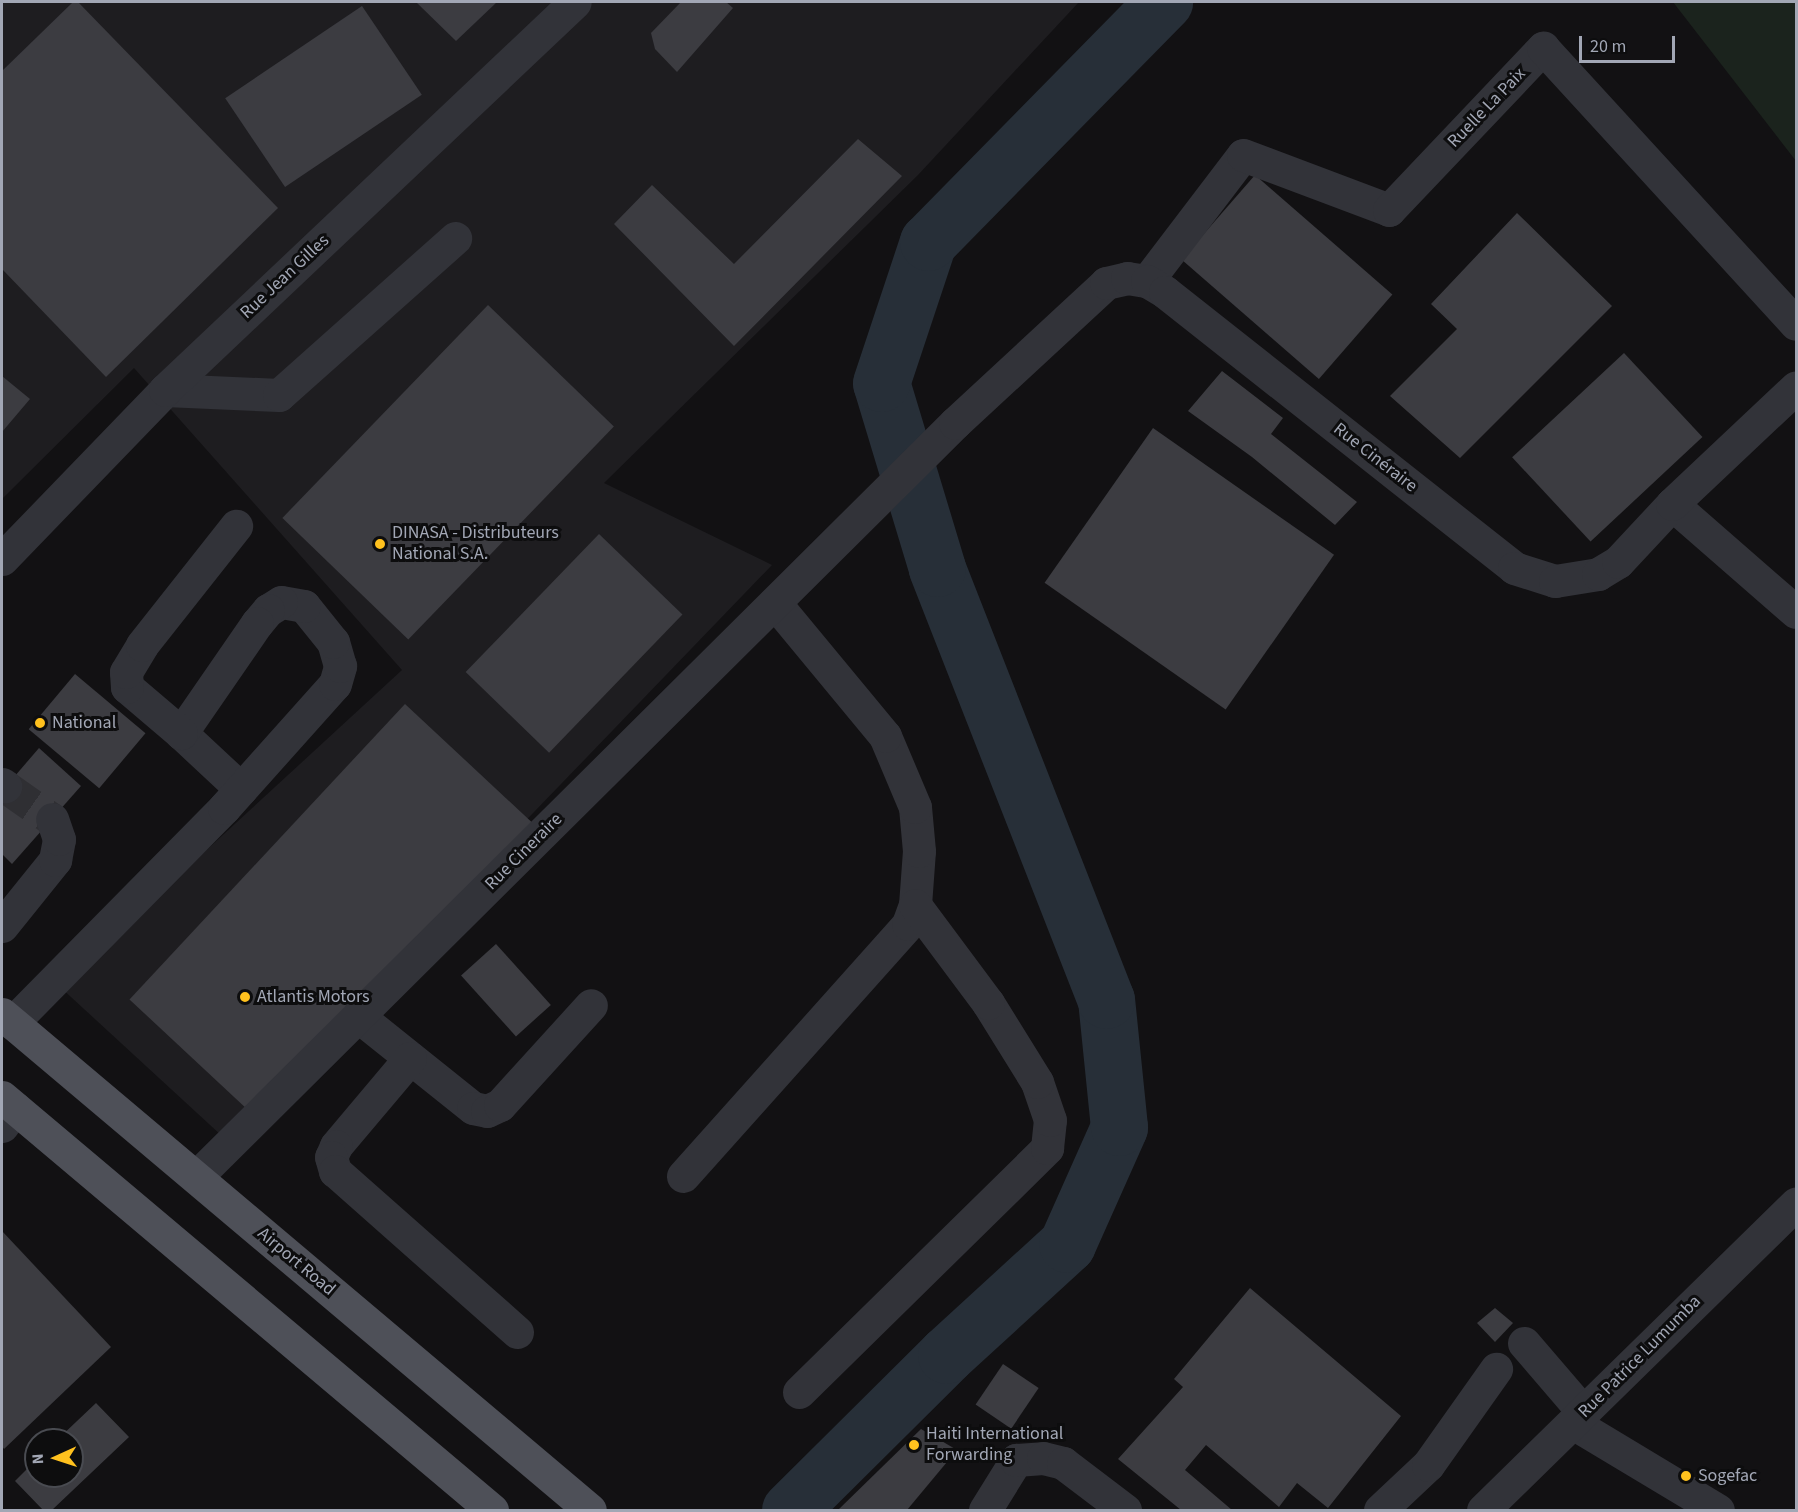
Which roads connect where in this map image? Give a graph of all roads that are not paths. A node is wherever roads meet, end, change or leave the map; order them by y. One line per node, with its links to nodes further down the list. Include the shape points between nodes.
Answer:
1 (575, 2): 6 (street, Rue Jean Gilles)
2 (455, 238): 6 (street, via 279,395)
3 (1147, 281): 4 (street, Ruelle La Paix, via 1243,155 1389,210 1543,48); 7 (street, Rue Cinéraire, via 1166,292 1514,568 1555,581 1598,574 1618,562); 10 (street, Rue Cineraire, via 1126,279 1106,283 955,423)
4 (1797, 324)
5 (1797, 387): 7 (street, Rue Cinéraire)
6 (165, 390): 9 (street, Rue Jean Gilles)
7 (1672, 504): 11 (street)
8 (236, 526): 12 (street, via 142,645 126,672 127,687)
9 (2, 559)
10 (775, 603): 15 (street, via 885,736 915,807 919,851); 18 (street, Rue Cineraire)
11 (1797, 612)
12 (181, 734): 13 (street); 13 (street, via 268,610 282,602 303,606 333,642 338,654 340,666 335,684)
13 (241, 789): 19 (street)
14 (52, 819): 16 (street, via 59,839 55,860)
15 (915, 905): 22 (street, via 908,924); 28 (street, via 987,1003 1037,1082 1050,1120 1047,1148)
16 (2, 926)
17 (591, 1005): 20 (street, via 500,1105 487,1111 473,1108)
18 (358, 1016): 20 (street); 23 (street, Rue Cineraire)
19 (7, 1018): 23 (main road, Airport Road)
20 (410, 1058): 25 (street, via 336,1146 331,1157 335,1171)
21 (6, 1110): 30 (main road)
22 (682, 1176)
23 (196, 1177): 31 (main road, Airport Road)
24 (1797, 1203): 29 (street, Rue Patrice Lumumba)
25 (517, 1332)
26 (1524, 1343): 29 (street)
27 (1496, 1369): 34 (street, via 1428,1465)
28 (799, 1392)
29 (1579, 1418): 35 (street, Rue Patrice Lumumba); 36 (street)
30 (492, 1510)
31 (590, 1510)
32 (985, 1510): 33 (street, via 1016,1460 1043,1458 1063,1463)
33 (1125, 1510)
34 (1380, 1510)
35 (1483, 1510)
36 (1718, 1510)

